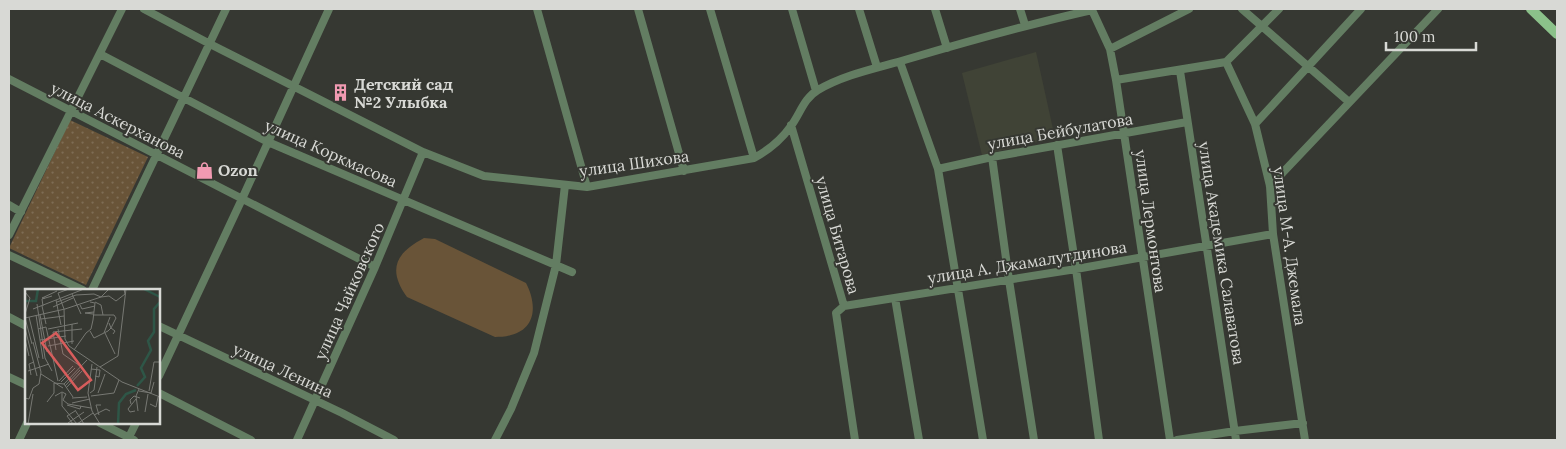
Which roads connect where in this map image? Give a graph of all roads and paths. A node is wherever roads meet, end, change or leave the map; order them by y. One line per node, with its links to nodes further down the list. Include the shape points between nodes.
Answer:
1 (122, 9): 25 (street)
2 (144, 9): 22 (street, улица Шихова)
3 (226, 9): 22 (street)
4 (330, 9): 33 (street)
5 (538, 9): 52 (street)
6 (638, 9): 49 (street)
7 (710, 9): 47 (street)
8 (792, 9): 34 (street)
9 (860, 9): 29 (street)
10 (935, 9): 23 (street)
11 (1020, 9): 19 (street)
12 (1092, 9): 19 (street, улица Шихова); 24 (street, улица Лермонтова)
13 (1190, 9): 24 (street)
14 (1242, 9): 20 (street)
15 (1279, 9): 20 (street)
16 (1361, 9): 28 (street)
17 (1438, 9): 36 (street)
18 (1531, 9): 21 (main road)
19 (1025, 25): 23 (street, улица Шихова)
20 (1262, 25): 27 (street); 28 (street)
21 (1557, 34)
22 (210, 44): 33 (street, улица Шихова); 35 (street)
23 (947, 48): 26 (street, улица Шихова)
24 (1110, 50): 32 (street, улица Лермонтова)
25 (100, 54): 35 (street, улица Коркмасова); 37 (street)
26 (900, 62): 29 (street, улица Шихова); 48 (street)
27 (1226, 62): 30 (street); 39 (street, улица М-А. Джемала)
28 (1308, 66): 36 (street); 39 (street)
29 (877, 67): 34 (street, улица Шихова)
30 (1180, 70): 32 (street); 38 (street, улица Академика Салаватова)
31 (9, 79): 37 (street, улица Аскерханова)
32 (1116, 80): 41 (street, улица Лермонтова)
33 (293, 86): 42 (street); 44 (street, улица Шихова)
34 (816, 90): 40 (street, улица Шихова, via 806,99)
35 (185, 97): 42 (street, улица Коркмасова); 45 (street)
36 (1349, 102): 51 (street)
37 (71, 111): 45 (street, улица Аскерханова); 56 (street)
38 (1187, 122): 41 (street, улица Бейбулатова); 59 (street, улица Академика Салаватова)
39 (1255, 124): 51 (street, улица М-А. Джемала)
40 (791, 125): 47 (street, улица Шихова, via 769,150); 71 (street, улица Битарова)
41 (1124, 133): 43 (street, улица Бейбулатова); 61 (street, улица Лермонтова)
42 (268, 142): 53 (street); 54 (street, улица Коркмасова)
43 (1057, 145): 46 (street, улица Бейбулатова); 64 (street)
44 (424, 152): 50 (street, улица Шихова, via 484,176); 54 (street, улица Чайковского)
45 (157, 155): 53 (street, улица Аскерханова); 69 (street)
46 (992, 157): 48 (street, улица Бейбулатова); 66 (street)
47 (754, 158): 49 (street, улица Шихова)
48 (938, 169): 67 (street)
49 (684, 171): 52 (street, улица Шихова)
50 (564, 185): 52 (street, улица Шихова); 62 (street)
51 (1270, 186): 57 (street, улица М-А. Джемала)
52 (587, 187)
53 (242, 199): 63 (street, улица Аскерханова); 75 (street)
54 (404, 200): 62 (street, улица Коркмасова); 63 (street, улица Чайковского)
55 (9, 205): 56 (street)
56 (21, 212): 58 (street)
57 (1273, 234): 59 (street, улица А. Джамалутдинова); 81 (street, улица М-А. Джемала)
58 (9, 235)
59 (1206, 246): 61 (street, улица А. Джамалутдинова); 85 (street, улица Академика Салаватова)
60 (9, 255): 68 (street)
61 (1142, 257): 64 (street, улица А. Джамалутдинова); 97 (street, улица Лермонтова)
62 (556, 265): 65 (street, улица Коркмасова); 91 (street, via 534,353)
63 (375, 267): 80 (street, улица Чайковского)
64 (1076, 269): 66 (street, улица А. Джамалутдинова); 96 (street)
65 (572, 272)
66 (1009, 280): 67 (street, улица А. Джамалутдинова); 95 (street)
67 (957, 288): 70 (street, улица А. Джамалутдинова); 94 (street)
68 (80, 289)
69 (92, 289)
70 (895, 298): 71 (street, улица А. Джамалутдинова); 93 (street)
71 (844, 306): 92 (street, улица Битарова, via 836,313)
72 (9, 317): 73 (street)
73 (25, 325)
74 (160, 327): 75 (street, улица Ленина)
75 (178, 336): 76 (street); 80 (street, улица Ленина)
76 (160, 374)
77 (9, 377): 78 (street)
78 (25, 385)
79 (160, 394): 88 (street)
80 (316, 400): 89 (street, улица Чайковского); 90 (street, улица Ленина)
81 (1303, 423): 85 (street); 100 (street, улица М-А. Джемала)
82 (27, 424): 87 (street)
83 (102, 424): 86 (street)
84 (136, 424): 86 (street)
85 (1235, 431): 98 (street); 99 (street, улица Академика Салаватова)
86 (131, 439)
87 (19, 440)
88 (251, 440)
89 (296, 440)
90 (394, 440)
91 (495, 440)
92 (855, 440)
93 (919, 440)
94 (983, 440)
95 (1034, 440)
96 (1099, 440)
97 (1170, 440)
98 (1177, 440)
99 (1236, 440)
100 (1305, 440)

